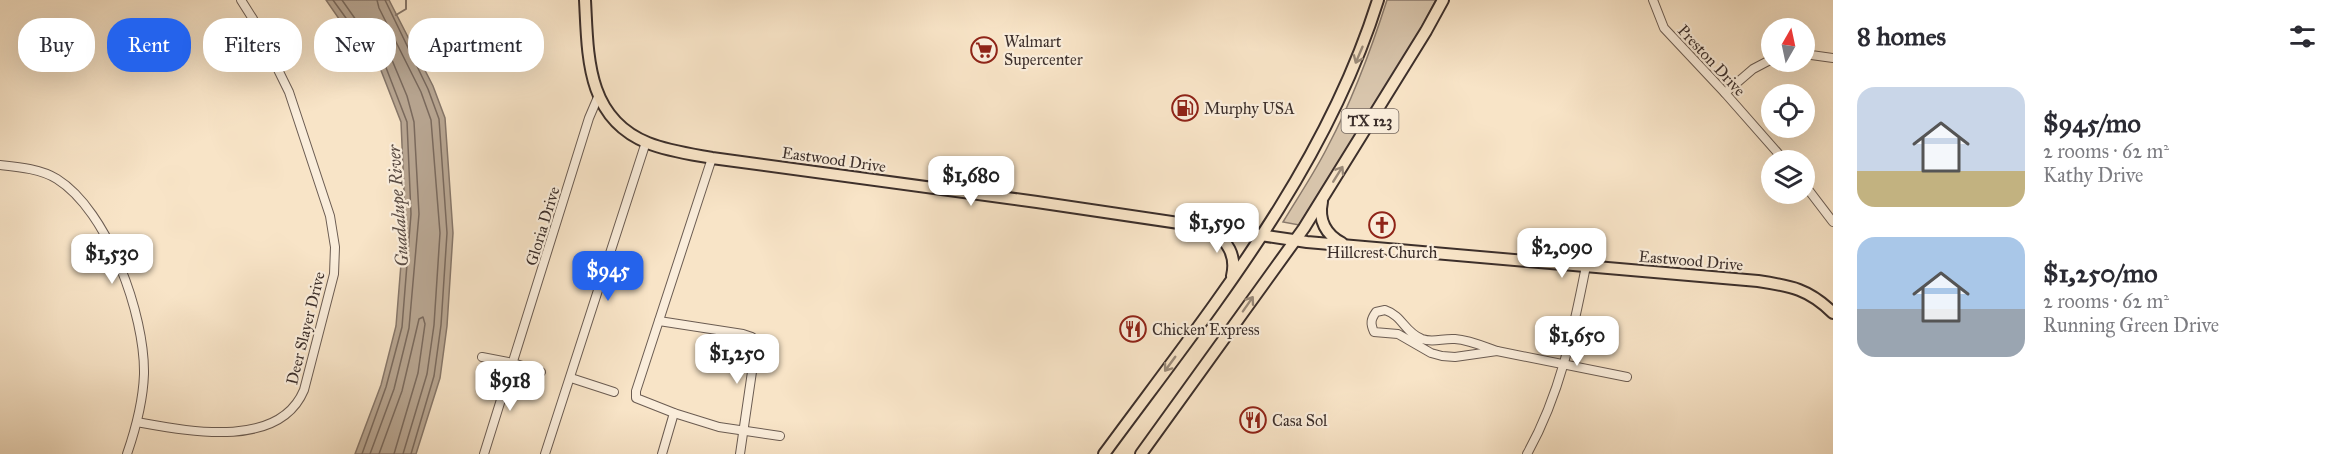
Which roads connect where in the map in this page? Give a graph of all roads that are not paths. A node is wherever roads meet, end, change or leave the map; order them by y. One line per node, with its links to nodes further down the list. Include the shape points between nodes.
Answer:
1 (241, 0): 36 (street, Deer Slayer Drive, via 289,92 330,216 334,274 304,390 291,412 253,428 218,434)
2 (585, 0): 10 (main road, via 590,69)
3 (1378, 0): 19 (main road, TX 123, one-way to 19, via 1333,115)
4 (1443, 0): 15 (main road, TX 123, one-way to 4)
5 (1653, 0): 9 (street, Preston Drive, via 1664,28)
6 (1815, 56): 7 (street)
7 (1833, 58)
8 (1761, 65): 9 (street)
9 (1725, 93): 12 (street, Preston Drive)
10 (598, 97): 11 (main road, via 619,123); 29 (street, Gloria Drive)
11 (646, 142): 13 (main road, Eastwood Drive); 33 (street)
12 (1775, 150)
13 (712, 158): 18 (main road, Eastwood Drive); 25 (street)
14 (0, 165): 36 (street, via 39,171 55,178 91,211 109,243 141,338 144,373)
15 (1323, 197): 20 (main road, TX 123); 21 (main road, via 1324,227 1333,238)
16 (1815, 198): 17 (street)
17 (1833, 222)
18 (1208, 227): 19 (main road, Eastwood Drive); 23 (main road, via 1231,251)
19 (1263, 235): 20 (main road, Eastwood Drive); 23 (main road, TX 123)
20 (1294, 240): 21 (main road, Eastwood Drive); 45 (main road, TX 123, one-way to 20)
21 (1348, 246): 22 (main road, Eastwood Drive)
22 (1586, 266): 24 (main road, Eastwood Drive, via 1784,285 1813,295); 30 (street)
23 (1231, 280): 44 (main road, TX 123, one-way to 44)
24 (1833, 313)
25 (659, 321): 35 (street, via 636,398); 37 (street, via 752,337 754,357)
26 (1414, 339): 26 (street, via 1394,313 1376,312 1372,318 1374,332); 27 (street, via 1459,339); 27 (street, via 1431,353 1442,356)
27 (1497, 351): 30 (street)
28 (482, 357): 29 (street)
29 (513, 363): 31 (street); 40 (street, Gloria Drive)
30 (1565, 363): 32 (street); 46 (street, via 1548,413)
31 (541, 372)
32 (1627, 377)
33 (571, 378): 34 (street); 41 (street)
34 (614, 392)
35 (674, 413): 37 (street); 42 (street)
36 (137, 422): 39 (street)
37 (743, 431): 38 (street); 43 (street)
38 (780, 436)
39 (127, 454)
40 (483, 454)
41 (545, 454)
42 (662, 454)
43 (740, 454)
44 (1104, 454)
45 (1141, 454)
46 (1527, 454)

